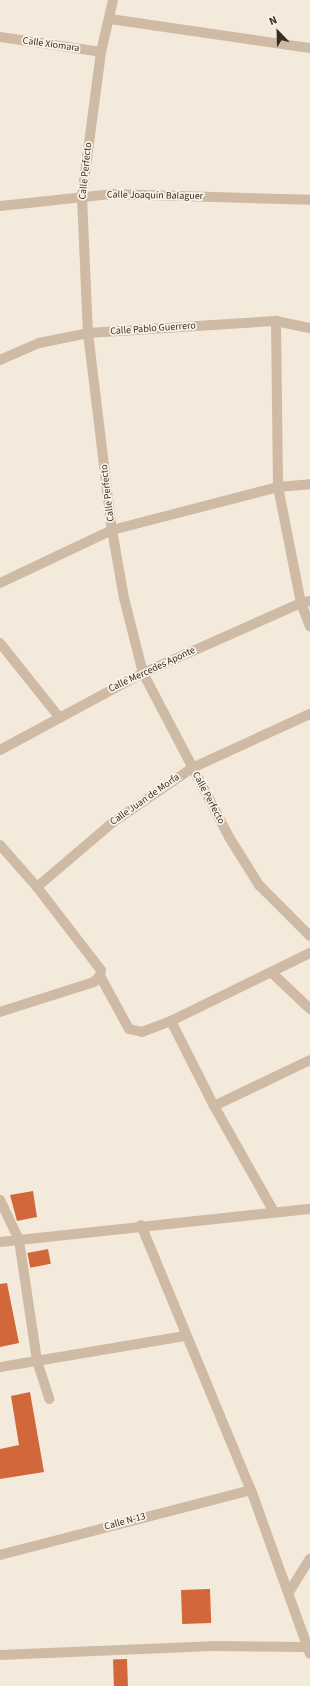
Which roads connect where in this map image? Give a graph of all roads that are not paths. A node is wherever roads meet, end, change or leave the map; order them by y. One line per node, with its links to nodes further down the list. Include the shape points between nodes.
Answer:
1 (114, 0): 2 (street, Calle Perfecto)
2 (110, 19): 4 (street); 5 (street, Calle Perfecto)
3 (0, 37): 5 (street, Calle Xiomara)
4 (310, 48)
5 (101, 52): 6 (street, Calle Perfecto)
6 (82, 197): 7 (street, Calle Joaquín Balaguer, via 113,194); 8 (street, Calle Joaquín Balaguer); 11 (street, Calle Perfecto)
7 (310, 200)
8 (0, 206)
9 (276, 321): 10 (street, Calle Pablo Guerrero); 11 (street, Calle Pablo Guerrero); 14 (street)
10 (310, 328)
11 (88, 333): 12 (street, Calle Pablo Guerrero, via 39,343); 15 (street, Calle Perfecto)
12 (0, 360)
13 (310, 484): 14 (street)
14 (278, 487): 15 (street); 17 (street)
15 (112, 530): 16 (street); 20 (street, Calle Perfecto, via 124,598)
16 (0, 583)
17 (305, 602): 18 (street); 20 (street, Calle Mercedes Aponte)
18 (310, 626)
19 (0, 643): 22 (street)
20 (143, 673): 22 (street, Calle Mercedes Aponte); 24 (street, Calle Perfecto)
21 (310, 714): 24 (street, Calle Juan de Morfa)
22 (59, 717): 23 (street, Calle Mercedes Aponte)
23 (0, 750)
24 (192, 768): 26 (street, Calle Juan de Morfa, via 112,823); 27 (street, Calle Perfecto, via 229,837 259,885)
25 (0, 845): 26 (street)
26 (37, 887): 30 (street)
27 (310, 936)
28 (310, 953): 29 (street)
29 (270, 972): 31 (street); 33 (street)
30 (100, 973): 32 (street, via 94,982); 33 (street, via 129,1029 142,1032)
31 (310, 1009)
32 (0, 1012)
33 (171, 1021): 35 (street)
34 (310, 1060): 35 (street)
35 (214, 1106): 38 (street)
36 (0, 1200): 40 (street)
37 (310, 1208): 38 (street)
38 (274, 1212): 39 (street)
39 (141, 1225): 40 (street); 42 (street)
40 (19, 1240): 41 (street); 43 (street)
41 (0, 1242)
42 (186, 1336): 43 (street); 46 (street)
43 (37, 1361): 44 (street); 45 (street)
44 (0, 1367)
45 (49, 1398)
46 (251, 1490): 47 (street, Calle N-13); 49 (street)
47 (0, 1555)
48 (310, 1559): 49 (street)
49 (289, 1592): 50 (street)
50 (308, 1650): 51 (street, via 212,1646)
51 (0, 1655)

